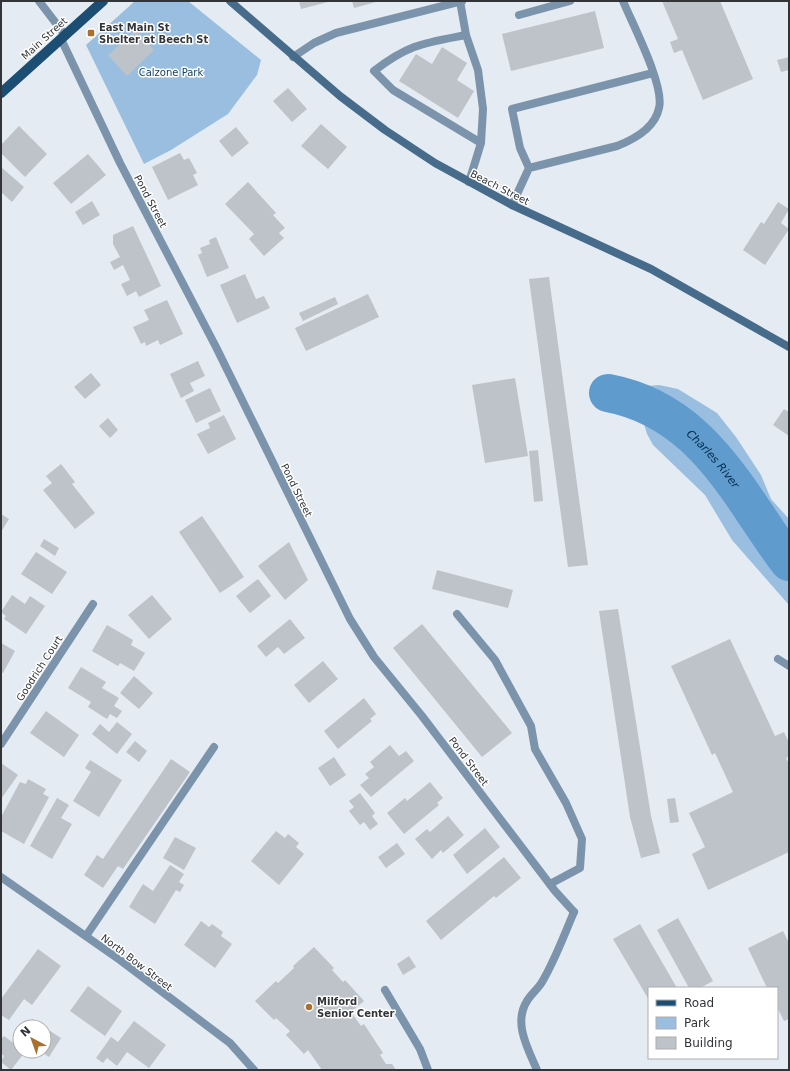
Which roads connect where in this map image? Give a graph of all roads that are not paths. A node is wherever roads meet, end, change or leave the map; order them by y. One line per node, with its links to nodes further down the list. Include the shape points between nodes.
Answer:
1 (40, 1): 10 (street, Pond Street)
2 (102, 1): 10 (main road, Main Street)
3 (230, 1): 11 (main road, Beach Street)
4 (461, 1): 9 (street); 11 (street, via 336,33)
5 (570, 1): 7 (street)
6 (623, 1): 12 (street)
7 (548, 4): 8 (street)
8 (519, 14)
9 (466, 35): 14 (street, via 476,62 481,91); 14 (street, via 414,46 374,71 393,90)
10 (63, 37): 13 (main road, Main Street); 26 (street, Pond Street, via 120,163 216,347 350,619 374,657)
11 (293, 57): 16 (main road, Beach Street, via 385,130)
12 (653, 73): 15 (street, via 659,93 659,109 651,124 637,136 618,146); 15 (street, via 512,110 520,148)
13 (1, 93)
14 (481, 143): 16 (street)
15 (529, 168): 17 (street)
16 (469, 182): 17 (main road, Beach Street)
17 (512, 205): 18 (main road, Beach Street, via 650,269)
18 (789, 347)
19 (94, 604): 23 (street, Goodrich Court)
20 (457, 614): 26 (street, via 498,667 531,726 536,749 566,803 582,839 580,868)
21 (778, 659): 22 (street)
22 (789, 666)
23 (1, 744)
24 (214, 747): 27 (street)
25 (1, 877): 27 (street, North Bow Street)
26 (550, 884): 31 (street, Pond Street, via 574,912 542,983 526,1001 523,1010 521,1020 525,1042)
27 (86, 936): 29 (street, North Bow Street, via 230,1043)
28 (385, 990): 30 (street, via 420,1049)
29 (254, 1070)
30 (428, 1070)
31 (537, 1070)

